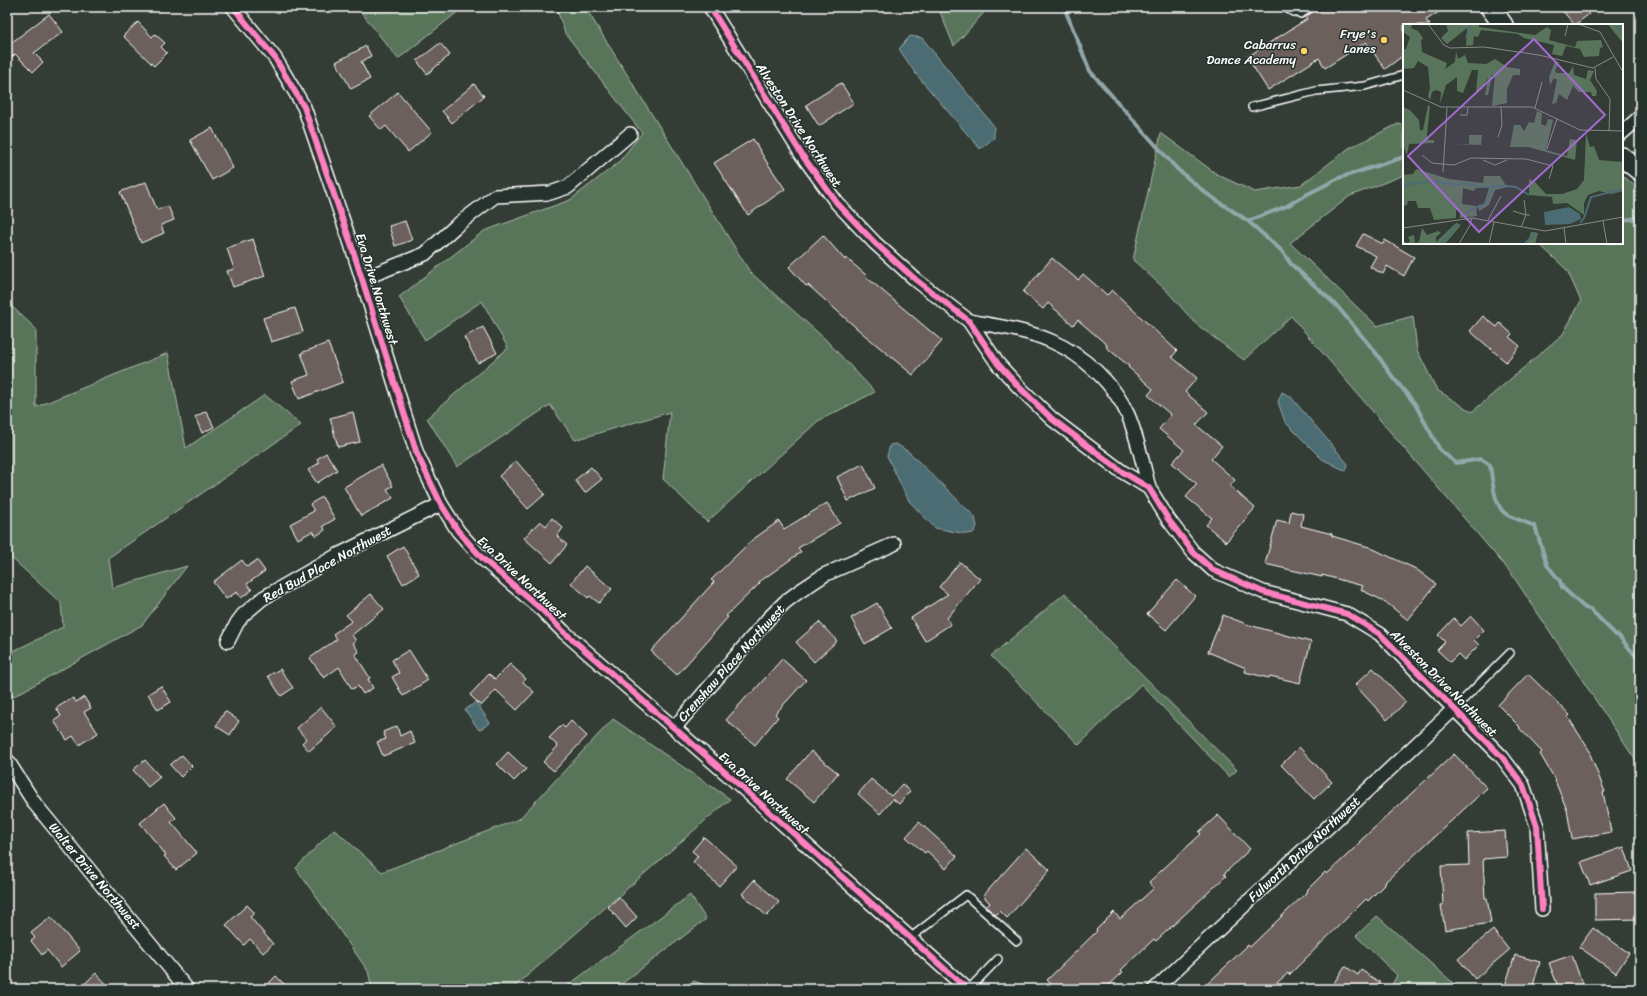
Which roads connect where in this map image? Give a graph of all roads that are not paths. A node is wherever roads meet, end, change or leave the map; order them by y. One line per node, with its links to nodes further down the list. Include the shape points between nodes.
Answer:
1 (233, 7): 14 (street, Eva Drive Northwest, via 275,58 304,107)
2 (710, 7): 15 (street, Alveston Drive Northwest, via 802,155 837,203 875,243 916,280)
3 (1283, 7): 4 (lane, via 1301,14)
4 (1311, 7)
5 (1490, 7): 6 (main road)
6 (1502, 24)
7 (1403, 75): 8 (lane, via 1366,86 1316,91)
8 (1252, 107)
9 (1640, 117): 10 (street)
10 (1623, 132)
11 (630, 134): 14 (street, via 568,187 550,193 494,196 425,254)
12 (1623, 158): 13 (main road)
13 (1640, 171)
14 (362, 279): 17 (street, Eva Drive Northwest, via 417,454)
15 (969, 321): 16 (street, Alveston Drive Northwest, via 998,364 1052,419); 16 (street, Alveston Drive Northwest, via 1050,341 1093,367 1110,386 1128,414 1142,454)
16 (1149, 488): 21 (street, Alveston Drive Northwest, via 1193,552 1213,570 1263,592 1347,614 1380,634)
17 (441, 504): 19 (street, Red Bud Place Northwest, via 338,555 263,598 243,615); 22 (street, Eva Drive Northwest, via 458,530 483,559)
18 (894, 544): 22 (street, Crenshaw Place Northwest, via 824,575 785,602)
19 (228, 642)
20 (1510, 653): 21 (lane)
21 (1454, 709): 24 (street, Alveston Drive Northwest, via 1502,757 1523,785 1537,826); 30 (street, Fulworth Drive Northwest)
22 (674, 728): 25 (street, Eva Drive Northwest)
23 (7, 760): 28 (street, Walter Drive Northwest, via 35,804)
24 (1542, 909)
25 (910, 938): 26 (lane, via 966,895); 29 (street, Eva Drive Northwest)
26 (1017, 941)
27 (998, 959): 29 (lane)
28 (187, 989)
29 (968, 989)
30 (1155, 989)

